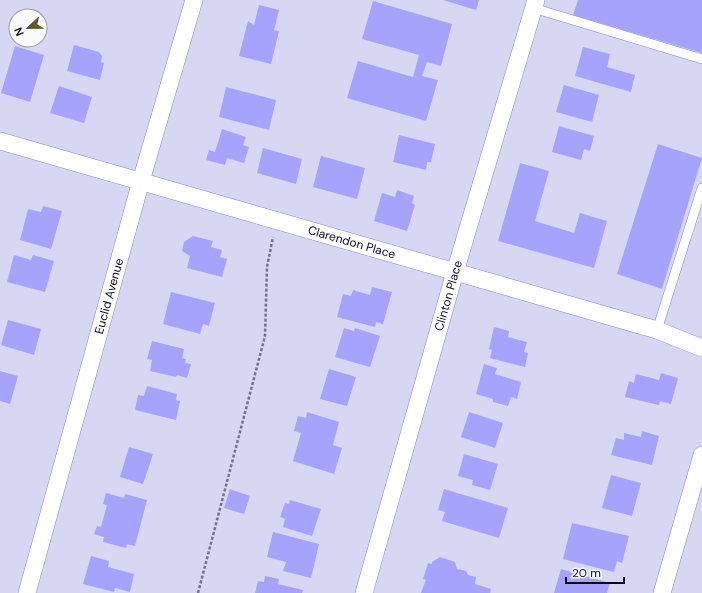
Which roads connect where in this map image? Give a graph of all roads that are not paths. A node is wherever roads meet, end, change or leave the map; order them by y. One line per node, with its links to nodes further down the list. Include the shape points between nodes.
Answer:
1 (194, 0): 5 (street, Euclid Avenue)
2 (535, 4): 3 (lane); 7 (street, Clinton Place)
3 (702, 59)
4 (0, 141): 5 (street, Clarendon Place)
5 (141, 181): 7 (street, Clarendon Place); 11 (street, Euclid Avenue)
6 (702, 188): 8 (lane)
7 (455, 272): 8 (street, Clarendon Place); 12 (street, Clinton Place)
8 (657, 330): 9 (street, Clarendon Place)
9 (702, 348)
10 (702, 455): 13 (street)
11 (26, 593)
12 (364, 593)
13 (662, 593)

